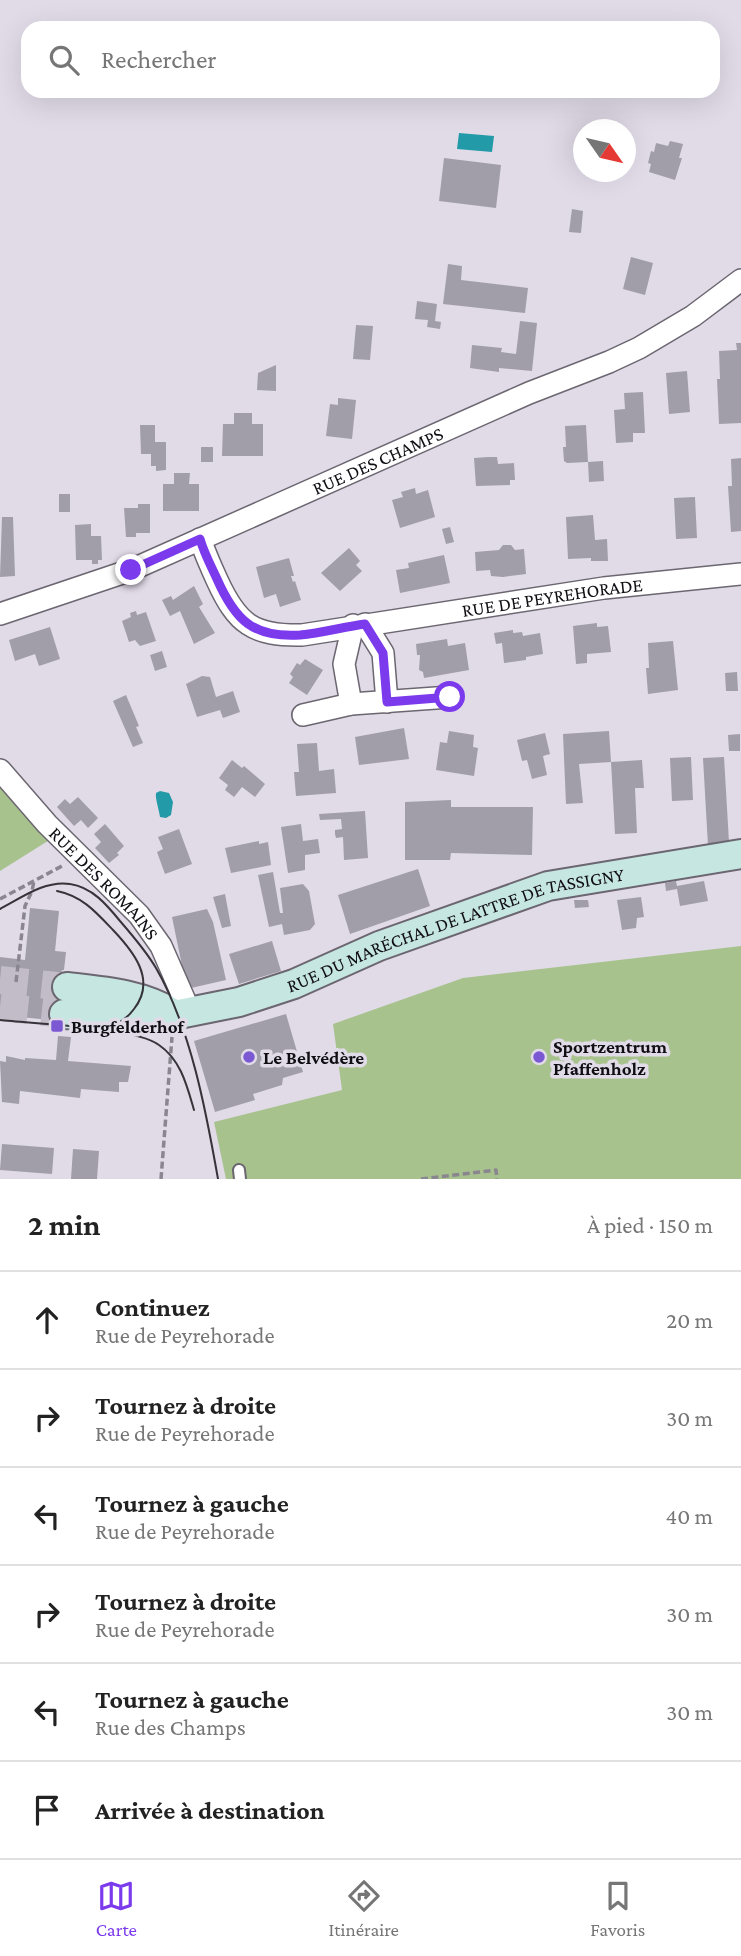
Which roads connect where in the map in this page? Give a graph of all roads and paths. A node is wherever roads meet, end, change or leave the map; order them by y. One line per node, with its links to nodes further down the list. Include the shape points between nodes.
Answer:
1 (741, 280): 2 (street, RUE DES CHAMPS, via 694,316 639,348)
2 (200, 539): 4 (street, RUE DES CHAMPS, via 131,570); 5 (street, RUE DE PEYREHORADE, via 231,607 257,630 302,635)
3 (741, 574): 5 (street, RUE DE PEYREHORADE, via 604,588)
4 (0, 614)
5 (359, 625): 7 (street, via 383,653); 8 (street, via 344,664)
6 (450, 697): 7 (street)
7 (387, 702): 8 (street)
8 (351, 704): 9 (street)
9 (303, 715)
10 (0, 770): 12 (street, RUE DES ROMAINS)
11 (741, 854): 17 (main road, RUE DU MARÉCHAL DE LATTRE DE TASSIGNY, via 548,886 379,946 295,984 239,1002)
12 (78, 855): 13 (path); 17 (street, RUE DES ROMAINS, via 152,932 173,970)
13 (34, 881): 14 (path); 15 (path, via 25,906)
14 (0, 900)
15 (16, 982)
16 (65, 1000): 17 (main road, via 140,999)
17 (181, 1012): 18 (path)
18 (161, 1179)
19 (421, 1179): 20 (path, via 496,1170)
20 (497, 1179)

